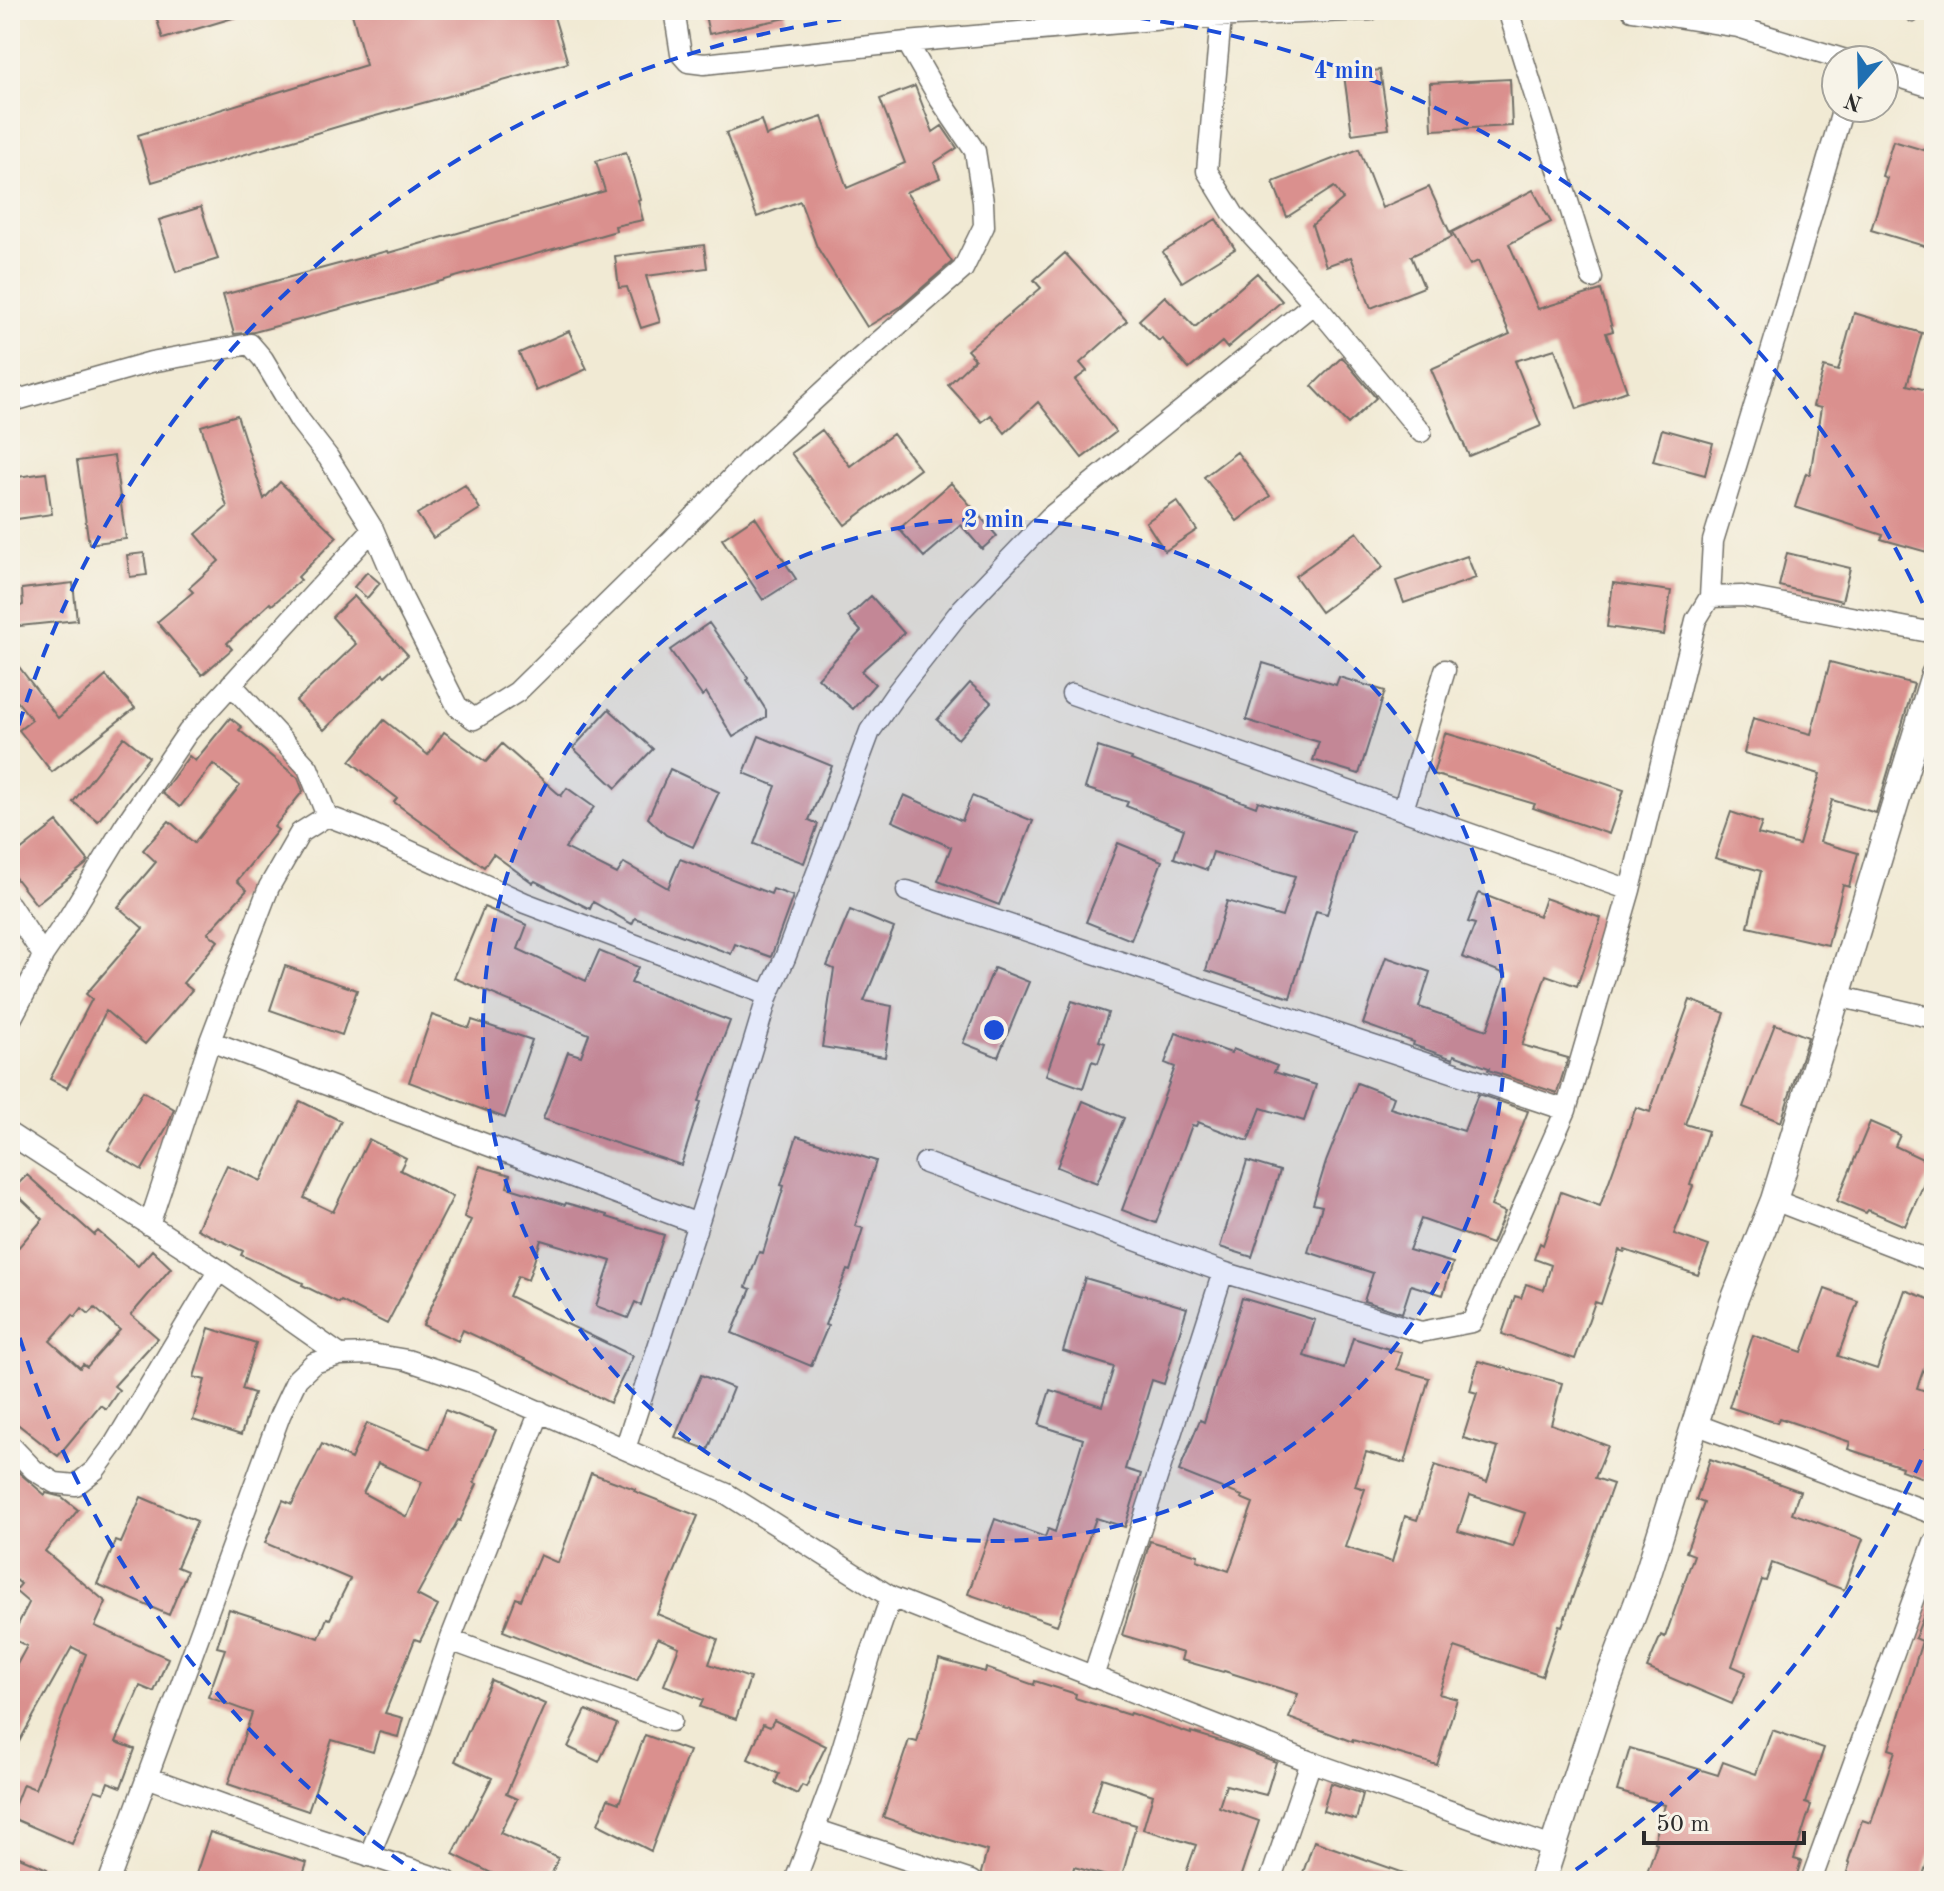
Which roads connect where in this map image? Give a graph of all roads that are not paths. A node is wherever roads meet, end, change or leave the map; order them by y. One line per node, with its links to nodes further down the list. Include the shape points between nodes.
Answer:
1 (674, 10): 7 (street, via 681,54 688,62)
2 (1370, 10): 6 (street)
3 (1508, 10): 12 (street)
4 (1632, 10): 8 (street, via 1739,23)
5 (1164, 15): 6 (street); 7 (street)
6 (1221, 18): 13 (street, via 1207,171 1234,215)
7 (907, 42): 16 (street, via 975,151 984,226 963,269 748,461 517,692 474,719 457,706)
8 (1820, 51)
9 (1900, 77): 10 (street)
10 (1934, 88)
11 (1838, 124): 17 (street, via 1713,541)
12 (1592, 278)
13 (1314, 303): 15 (street); 29 (street, via 1050,517 962,609 870,731)
14 (10, 402): 16 (street, via 151,362 250,344)
15 (1421, 432)
16 (373, 529): 21 (street)
17 (1710, 597): 18 (street, via 1742,596); 25 (street, via 1696,620)
18 (1934, 633)
19 (1445, 670): 23 (street)
20 (1934, 675): 30 (street)
21 (231, 684): 24 (street, via 308,768); 28 (street, via 188,732)
22 (1072, 694): 23 (street)
23 (1403, 810): 25 (street)
24 (327, 816): 29 (street, via 525,903); 33 (street, via 300,833 269,887)
25 (1630, 890): 34 (street)
26 (907, 891): 34 (street)
27 (10, 905): 28 (street)
28 (43, 955): 32 (street)
29 (768, 995): 38 (street)
30 (1837, 996): 31 (street); 37 (street)
31 (1934, 1018)
32 (10, 1021)
33 (210, 1041): 38 (street); 39 (street)
34 (1566, 1110): 42 (street, via 1472,1322 1421,1332)
35 (10, 1134): 39 (street)
36 (925, 1163): 42 (street)
37 (1774, 1200): 40 (street); 45 (street, via 1733,1303)
38 (698, 1224): 47 (street)
39 (149, 1225): 41 (street)
40 (1934, 1262)
41 (219, 1270): 43 (street); 46 (street, via 95,1470 76,1485 55,1483)
42 (1223, 1272): 52 (street)
43 (340, 1355): 44 (street, via 407,1360); 55 (street, via 314,1363 297,1379 280,1415)
44 (540, 1411): 47 (street); 51 (street)
45 (1695, 1424): 48 (street); 57 (street)
46 (10, 1445)
47 (625, 1449): 50 (street, via 727,1494)
48 (1934, 1514)
49 (1934, 1542): 65 (street)
50 (891, 1597): 52 (street); 56 (street)
51 (450, 1640): 53 (street); 58 (street)
52 (1093, 1677): 54 (street)
53 (671, 1721)
54 (1311, 1762): 57 (street); 63 (street)
55 (147, 1777): 58 (street); 59 (street)
56 (814, 1829): 61 (street); 62 (street)
57 (1552, 1847): 64 (street)
58 (369, 1856): 60 (street)
59 (109, 1881)
60 (447, 1881)
61 (795, 1881)
62 (971, 1881)
63 (1270, 1881)
64 (1542, 1881)
65 (1811, 1881)

